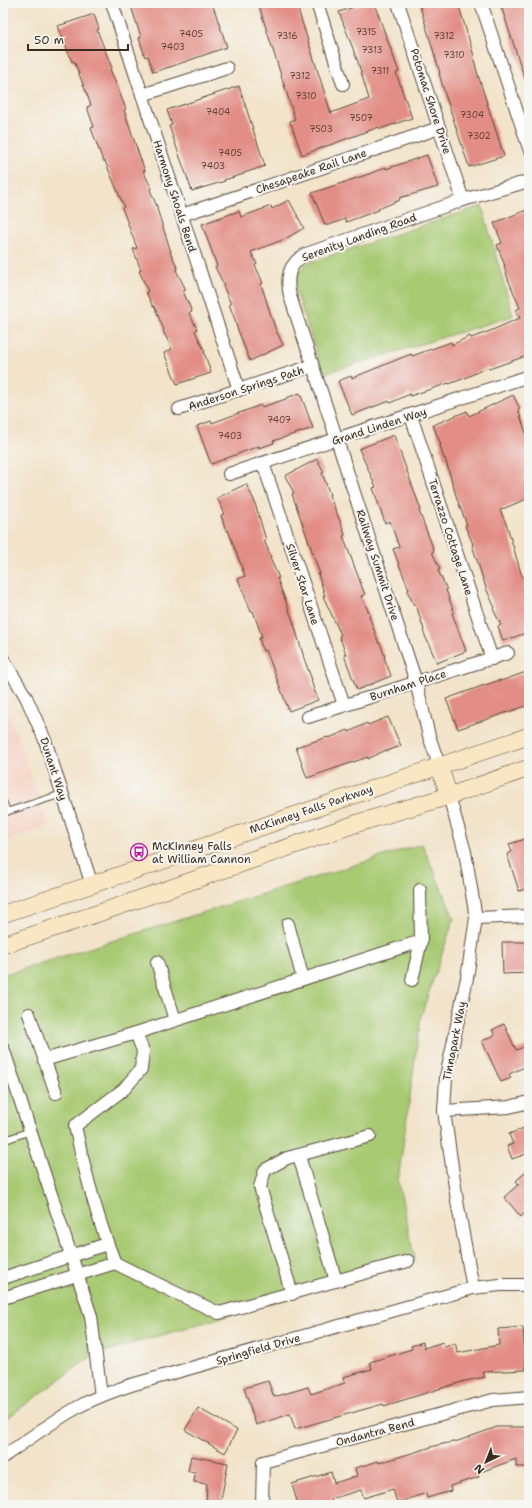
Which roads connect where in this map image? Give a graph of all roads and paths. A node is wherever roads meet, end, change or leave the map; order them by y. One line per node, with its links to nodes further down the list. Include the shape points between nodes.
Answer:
1 (112, 3): 7 (street, Harmony Shoals Bend)
2 (317, 3): 6 (street)
3 (398, 3): 8 (street, Potomac Shore Drive)
4 (481, 3): 9 (street)
5 (226, 68): 7 (street)
6 (343, 84)
7 (142, 95): 12 (street, Harmony Shoals Bend)
8 (439, 128): 11 (street, Potomac Shore Drive); 12 (street, Chesapeake Rail Lane)
9 (529, 148)
10 (529, 181): 11 (street, Serenity Landing Road)
11 (463, 200): 13 (street, Serenity Landing Road, via 300,258 293,266 287,283)
12 (182, 215): 15 (street, Harmony Shoals Bend)
13 (312, 366): 15 (street, Anderson Springs Path); 18 (street, Railway Summit Drive)
14 (529, 377): 17 (street, Grand Linden Way)
15 (239, 390): 16 (street, Anderson Springs Path)
16 (180, 409)
17 (411, 416): 18 (street, Grand Linden Way); 23 (street, Terrazzo Cottage Lane)
18 (337, 440): 19 (street, Grand Linden Way); 24 (street, Railway Summit Drive)
19 (263, 463): 20 (street, Grand Linden Way); 25 (street, Silver Star Lane)
20 (229, 474)
21 (508, 654): 23 (street, Burnham Place)
22 (3, 659): 30 (street, Dunant Way, via 36,718)
23 (492, 659): 24 (street, Burnham Place)
24 (416, 682): 25 (street, Burnham Place); 28 (street, Railway Summit Drive)
25 (344, 705): 26 (street, Burnham Place)
26 (308, 717)
27 (529, 736): 28 (main road, McKinney Falls Parkway)
28 (439, 765): 31 (main road); 34 (main road, McKinney Falls Parkway)
29 (529, 768): 31 (main road)
30 (62, 794): 33 (lane); 34 (street, Dunant Way)
31 (449, 796): 38 (street, Tinnapark Way, via 465,852); 41 (main road, via 358,823)
32 (3, 801): 33 (lane)
33 (5, 812)
34 (92, 885): 36 (main road, McKinney Falls Parkway)
35 (420, 890): 40 (street)
36 (3, 914)
37 (529, 916): 38 (street)
38 (476, 918): 52 (street, Tinnapark Way, via 467,978 446,1077)
39 (288, 924): 43 (street)
40 (421, 941): 43 (street); 44 (street)
41 (3, 945)
42 (157, 962): 46 (street)
43 (303, 979): 46 (street)
44 (412, 980)
45 (29, 1014): 49 (street)
46 (175, 1020): 47 (street)
47 (136, 1033): 49 (street); 57 (street, via 143,1051 141,1069 124,1089 75,1126)
48 (3, 1048): 53 (street)
49 (44, 1060): 50 (street)
50 (56, 1093)
51 (529, 1102): 52 (street, via 510,1107)
52 (444, 1111): 65 (street, Tinnapark Way)
53 (30, 1131): 55 (lane); 58 (street)
54 (370, 1136): 56 (street)
55 (3, 1141)
56 (299, 1156): 63 (street); 66 (street, via 287,1158 265,1170 260,1187)
57 (107, 1244): 58 (street); 60 (street)
58 (71, 1255): 61 (street); 62 (street)
59 (408, 1261): 63 (street)
60 (115, 1263): 61 (street); 66 (street, via 219,1313)
61 (77, 1275): 67 (street); 68 (street, via 91,1316)
62 (3, 1278)
63 (336, 1282): 66 (street)
64 (529, 1285): 65 (street, Springfield Drive)
65 (473, 1288): 68 (street, Springfield Drive, via 130,1385)
66 (292, 1294)
67 (3, 1298)
68 (101, 1396): 70 (street, Springfield Drive, via 54,1421)
69 (529, 1397): 71 (street, Ondantra Bend, via 493,1400 263,1462)
70 (3, 1457)
71 (262, 1505)

